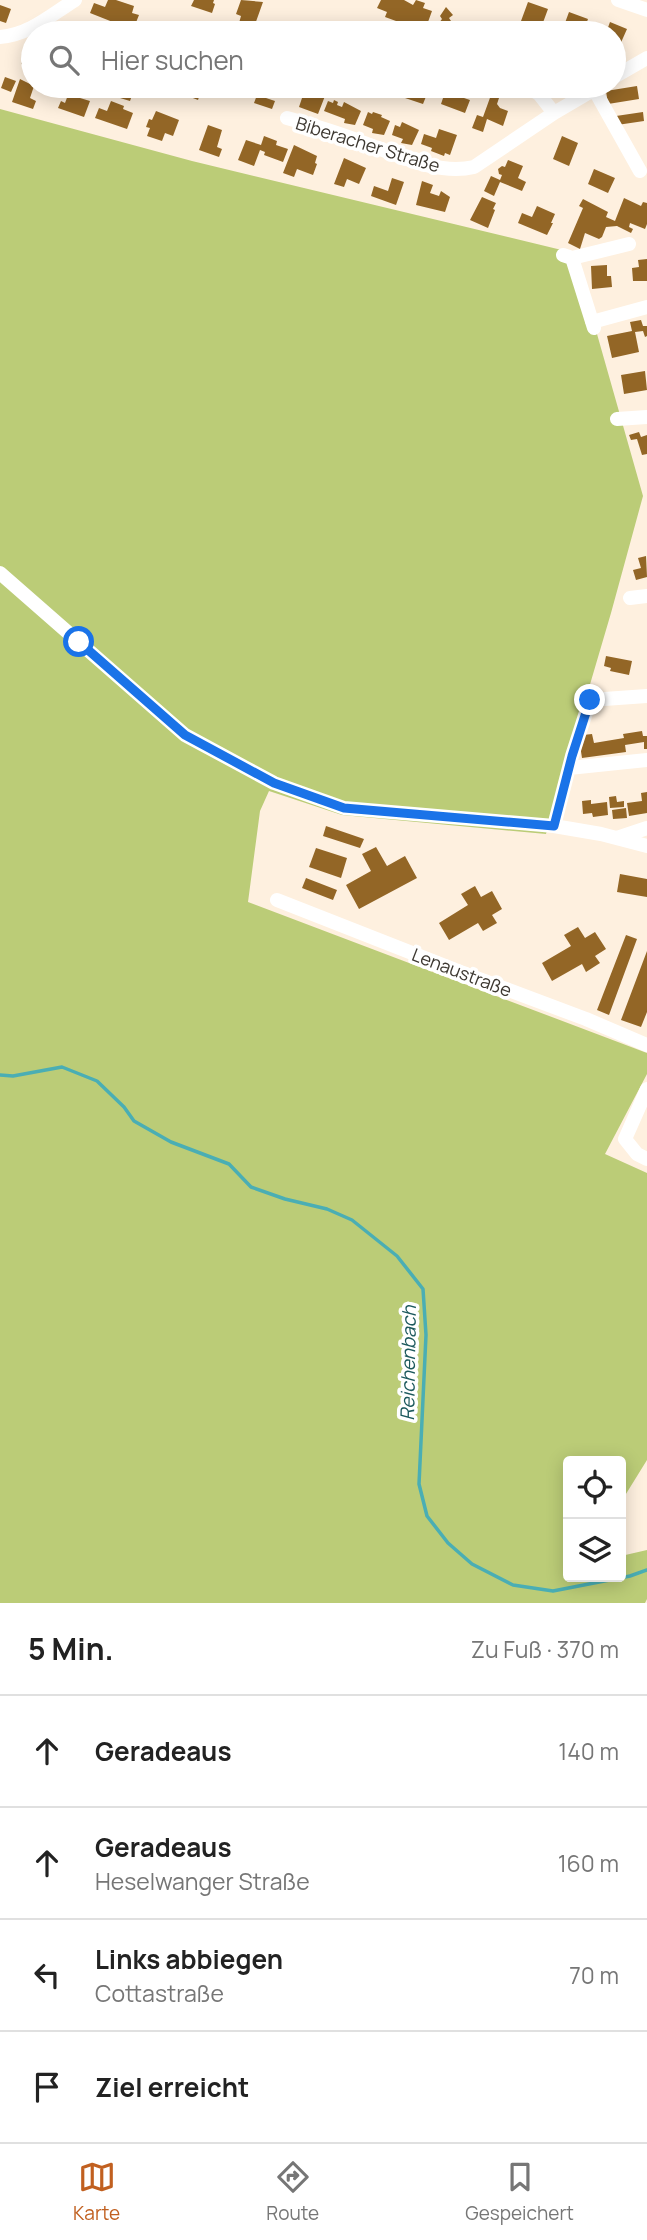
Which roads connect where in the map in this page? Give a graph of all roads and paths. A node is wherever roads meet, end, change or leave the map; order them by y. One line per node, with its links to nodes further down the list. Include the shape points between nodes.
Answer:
1 (75, 0): 4 (street)
2 (618, 0): 3 (street)
3 (647, 9)
4 (43, 21)
5 (21, 33): 6 (street)
6 (0, 37)
7 (647, 58): 8 (street)
8 (626, 70)
9 (542, 98): 12 (street)
10 (580, 98): 12 (street, Biberacher Straße)
11 (602, 98): 14 (street, Biberacher Straße)
12 (554, 113): 13 (street, Biberacher Straße, via 474,167 460,170 432,166)
13 (287, 118)
14 (640, 171)
15 (629, 244): 16 (street, via 567,256 593,325)
16 (647, 307)
17 (647, 417): 18 (street)
18 (617, 419)
19 (0, 573): 25 (street, via 185,735 274,783 344,808)
20 (647, 596): 21 (street)
21 (630, 598)
22 (647, 696): 24 (street, via 590,700)
23 (647, 760): 24 (street)
24 (569, 768): 25 (street)
25 (554, 826): 27 (street)
26 (647, 828): 27 (street)
27 (616, 838): 28 (street)
28 (647, 846)
29 (277, 900): 30 (street, Lenaustraße)
30 (647, 1045)
31 (647, 1089): 32 (street, via 625,1139 636,1154)
32 (647, 1159)

